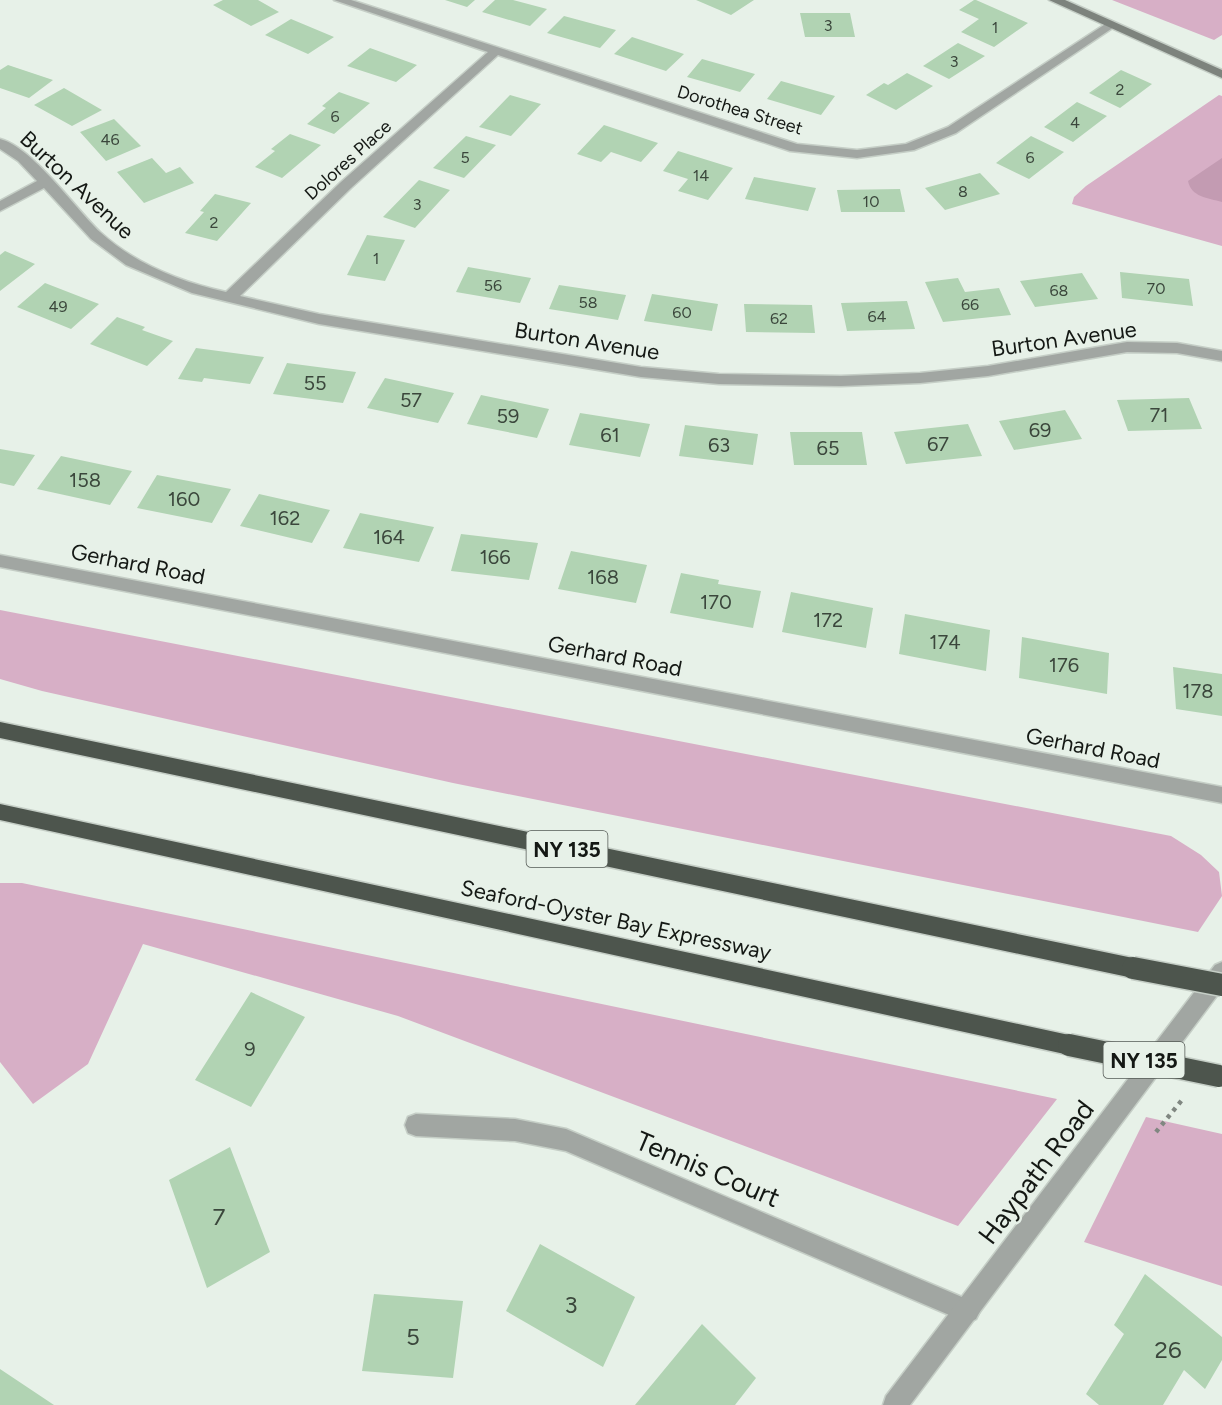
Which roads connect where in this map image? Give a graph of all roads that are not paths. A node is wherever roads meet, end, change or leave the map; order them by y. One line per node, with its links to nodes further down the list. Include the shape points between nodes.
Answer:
1 (340, 0): 4 (street, Dorothea Street)
2 (1055, 0): 3 (main road)
3 (1111, 25): 4 (street, Dorothea Street, via 952,130 909,147 857,154 795,148); 5 (main road)
4 (495, 52): 9 (street, Dolores Place, via 346,185)
5 (1222, 74)
6 (0, 143): 7 (street, Burton Avenue, via 23,158)
7 (45, 182): 8 (street); 9 (street, Burton Avenue, via 96,236 131,262)
8 (0, 207)
9 (228, 298): 10 (street, Burton Avenue, via 330,321 641,372 719,379 920,378 988,371 1127,347 1177,348)
10 (1222, 356)
11 (0, 561): 13 (street, Gerhard Road)
12 (0, 730): 16 (highway, NY 135, bridge)
13 (1222, 795)
14 (0, 812): 17 (highway, Seaford-Oyster Bay Expressway / NY 135, bridge)
15 (1222, 972): 19 (street, Haypath Road)
16 (1222, 985)
17 (1220, 1076)
18 (416, 1125): 19 (street, Tennis Court, via 515,1130 566,1140)
19 (968, 1311): 20 (street, Haypath Road)
20 (895, 1405)

